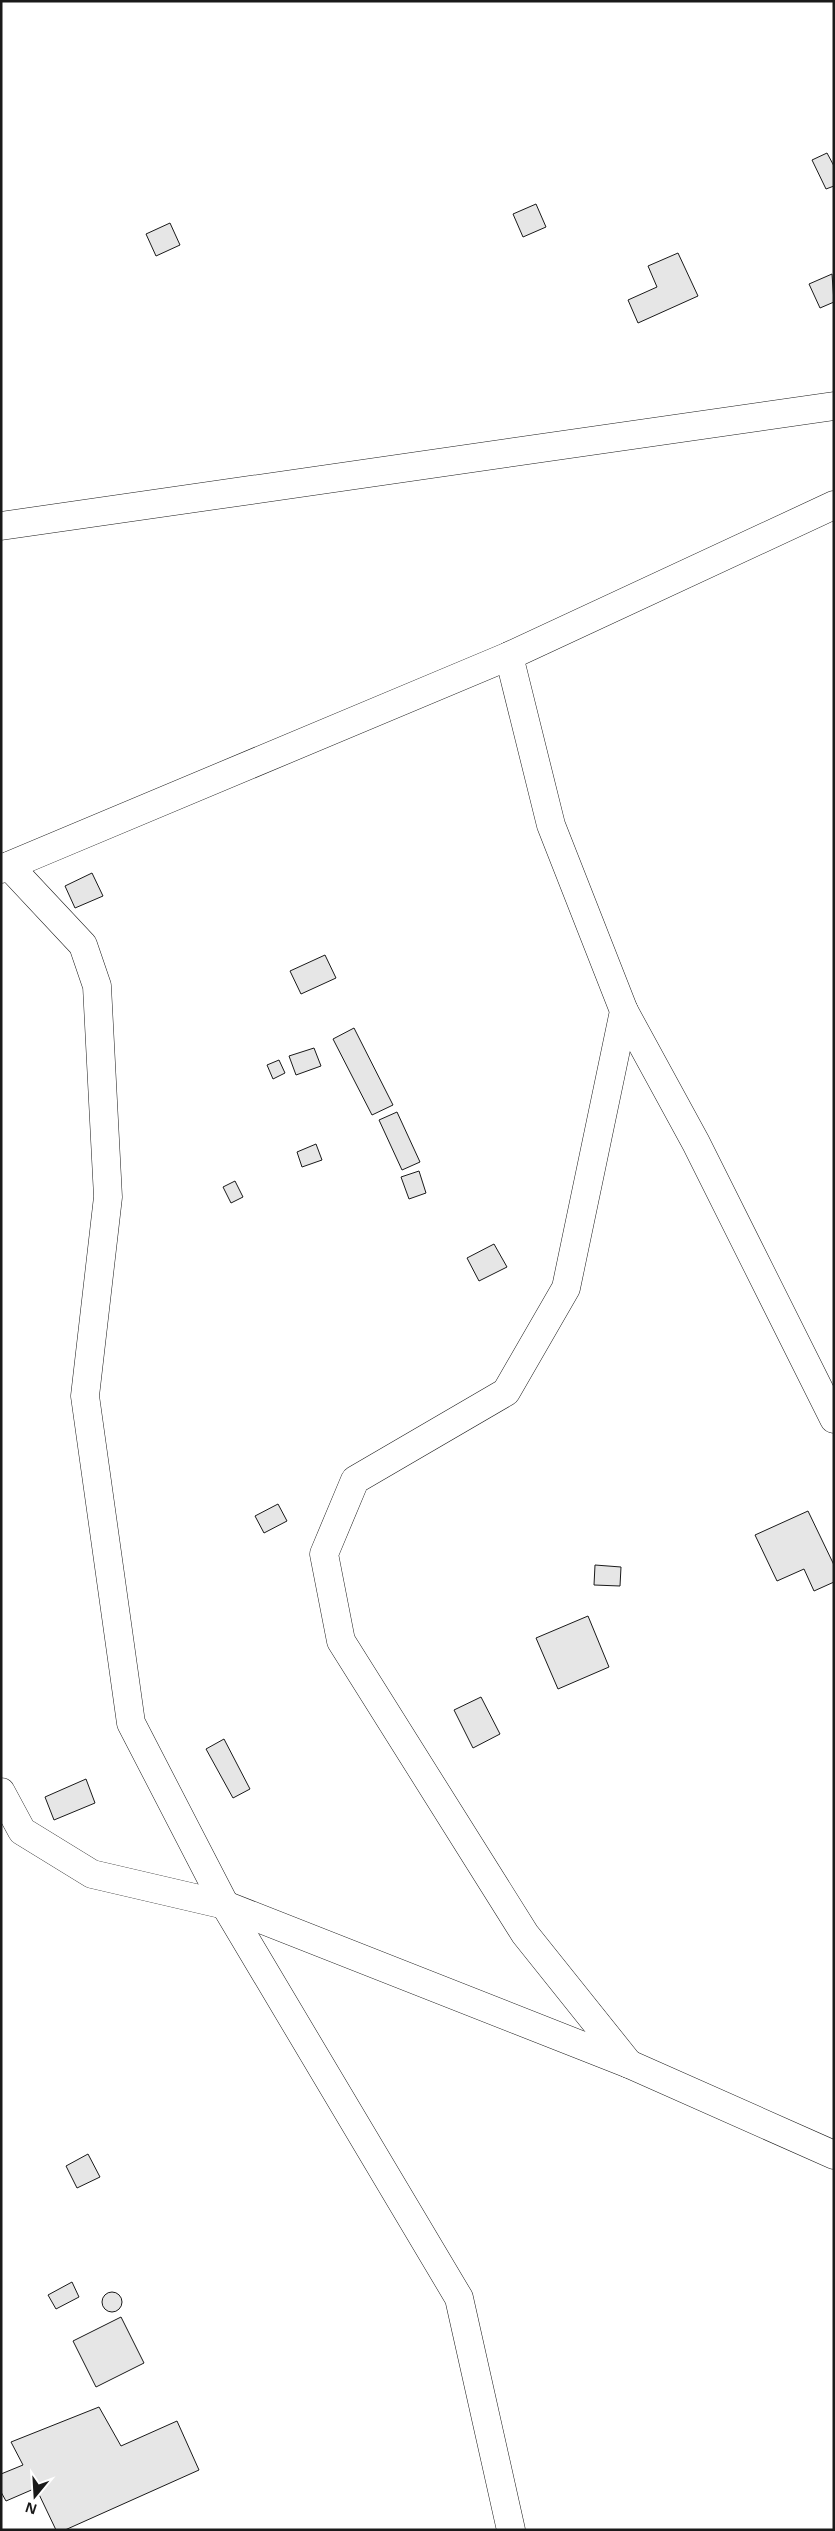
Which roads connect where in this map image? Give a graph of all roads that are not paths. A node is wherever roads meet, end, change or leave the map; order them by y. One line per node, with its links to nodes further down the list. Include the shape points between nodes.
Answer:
1 (834, 406): 3 (street)
2 (834, 505): 4 (street)
3 (1, 526)
4 (508, 656): 5 (street); 6 (street, via 551,825)
5 (5, 867): 9 (street, via 83,945 97,986 108,1197 85,1396 131,1723)
6 (624, 1011): 7 (street, via 696,1143); 10 (street, via 566,1288 506,1392 355,1480 324,1554 341,1640 525,1934)
7 (834, 1419)
8 (1, 1792): 9 (street, via 22,1831 92,1874)
9 (225, 1905): 10 (street); 12 (street, via 459,2298)
10 (629, 2064): 11 (street)
11 (834, 2155)
12 (511, 2530)

